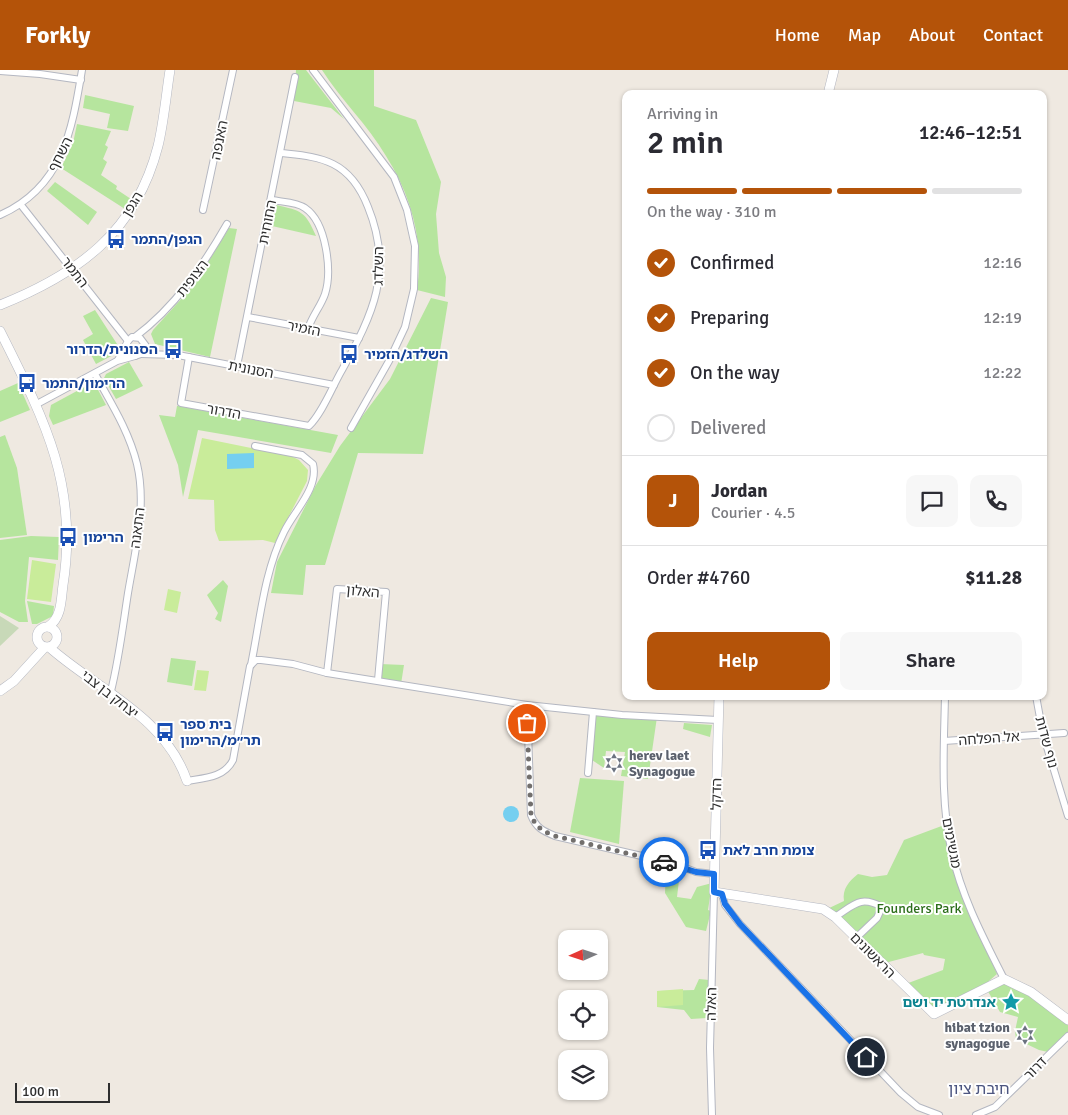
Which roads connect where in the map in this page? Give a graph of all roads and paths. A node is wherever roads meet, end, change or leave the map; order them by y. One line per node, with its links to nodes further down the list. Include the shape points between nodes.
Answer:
1 (82, 70): 8 (street, השחף)
2 (170, 70): 16 (street, הגפן, via 157,147 142,188 110,236)
3 (233, 70): 13 (street, האנפה)
4 (313, 70): 35 (street, via 394,177 407,210 415,246 414,289 405,327)
5 (834, 70): 9 (street)
6 (0, 71): 8 (street)
7 (295, 77): 10 (street, החוחית)
8 (80, 80): 12 (street, השחף, via 72,128 62,154 44,182)
9 (829, 90)
10 (281, 153): 11 (street, החוחית); 23 (street, השלדג, via 322,160 342,169 357,184 368,206 379,243 380,272 372,310)
11 (272, 200): 18 (street, החוחית); 20 (street, via 308,210 325,246 328,282)
12 (20, 205): 14 (street, השחף); 16 (street, התמר)
13 (203, 210)
14 (0, 215)
15 (227, 224): 19 (street, הצופית, via 192,279)
16 (73, 269): 17 (street, הגפן, via 46,286); 25 (street, התמר)
17 (0, 305)
18 (248, 317): 20 (street, הזמיר); 30 (street, החוחית)
19 (148, 326): 22 (street, הצופית); 24 (street, הצופית)
20 (308, 329): 23 (street, הזמיר)
21 (0, 331): 33 (street)
22 (135, 337): 24 (street); 25 (street)
23 (359, 338): 32 (street, השלדג)
24 (144, 341): 26 (street, הסנונית, via 157,351); 27 (street, via 145,349)
25 (127, 343): 27 (street, via 129,353); 29 (street)
26 (168, 354): 27 (street, הסנונית); 28 (street, הסנונית)
27 (138, 355): 29 (street)
28 (189, 357): 30 (street, הסנונית); 34 (street, הדרור, via 181,403 306,426)
29 (117, 361): 31 (street)
30 (237, 366): 32 (street, הסנונית)
31 (95, 374): 33 (street); 45 (street, התאנה, via 127,432 140,484 139,522)
32 (334, 385): 34 (street, השלדג)
33 (36, 404): 37 (street, via 57,458 68,527 59,612 56,621)
34 (312, 423)
35 (351, 428)
36 (256, 446): 41 (street, via 302,455 313,464 314,476 277,546)
37 (49, 626): 38 (street, via 40,629); 39 (street, via 57,633)
38 (37, 635): 39 (street, via 38,642); 40 (street)
39 (50, 645): 40 (street); 45 (street, יצחק בן צבי, via 63,659)
40 (31, 660): 44 (street)
41 (250, 666): 42 (street, via 256,660 266,660); 56 (street, via 233,760 229,767 215,776)
42 (327, 673): 43 (street); 43 (street, האלון, via 337,589 386,592)
43 (378, 680): 49 (street)
44 (0, 691)
45 (110, 691): 56 (street, יצחק בן צבי, via 161,736 179,761)
46 (719, 700): 51 (street, הדקל)
47 (945, 700): 54 (street, מגשימים)
48 (1037, 700): 53 (street, נוף שדות)
49 (527, 705): 50 (street); 58 (street, via 534,824 555,836)
50 (593, 712): 51 (street); 55 (street)
51 (718, 720): 58 (street, הדקל)
52 (1064, 733): 53 (street, אל הפלחה)
53 (1043, 734): 54 (street, אל הפלחה); 57 (street, נוף שדות)
54 (944, 741): 62 (street, מגשימים, via 944,784 952,853 982,938)
55 (588, 773)
56 (187, 781)
57 (1068, 816)
58 (714, 874): 59 (street, הדקל)
59 (718, 893): 60 (street, הראשונים, via 823,909); 65 (street, האלה, via 710,1048); 66 (street, via 740,924 901,1093 918,1107)
60 (835, 917): 61 (street, הראשונים); 61 (street, via 860,901 872,901 882,907 877,918)
61 (856, 938): 62 (street, הראשונים, via 934,1014)
62 (1004, 980): 63 (street, via 1031,992)
63 (1068, 1020)
64 (1068, 1036): 67 (street, דרור, via 995,1107)
65 (712, 1115)
66 (939, 1115)
67 (976, 1115)

